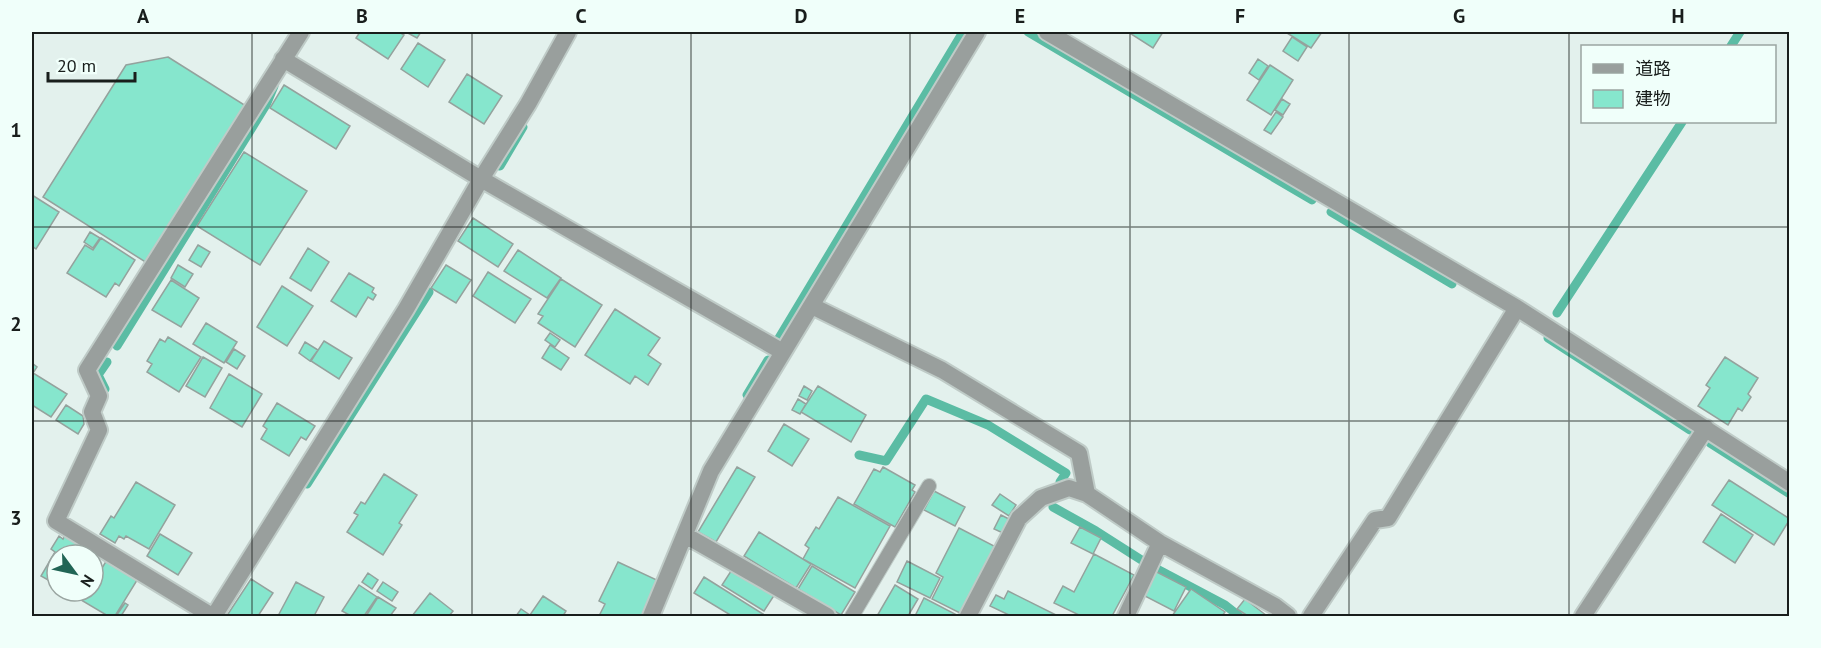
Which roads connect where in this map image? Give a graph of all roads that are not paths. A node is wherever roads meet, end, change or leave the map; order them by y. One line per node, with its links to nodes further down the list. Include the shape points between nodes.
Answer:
1 (301, 32): 5 (street)
2 (568, 32): 6 (street)
3 (977, 32): 7 (street)
4 (1047, 32): 8 (street)
5 (283, 59): 6 (street); 16 (street, via 87,370 99,396 92,412 99,430 56,520)
6 (481, 179): 9 (street); 16 (street, via 406,309)
7 (812, 306): 9 (street); 13 (street, via 942,370 1079,453)
8 (1517, 308): 10 (street); 23 (street, via 1388,518 1375,520)
9 (783, 352): 14 (street, via 711,471)
10 (1706, 428): 11 (street); 24 (street)
11 (1790, 483)
12 (930, 486): 19 (lane)
13 (1087, 494): 15 (street); 20 (street, via 1069,488 1041,498 1019,518)
14 (685, 535): 17 (street); 18 (street)
15 (1160, 543): 21 (street); 22 (street)
16 (209, 616)
17 (651, 616)
18 (826, 616)
19 (852, 616)
20 (968, 616)
21 (1126, 616)
22 (1288, 616)
23 (1311, 616)
24 (1583, 616)

